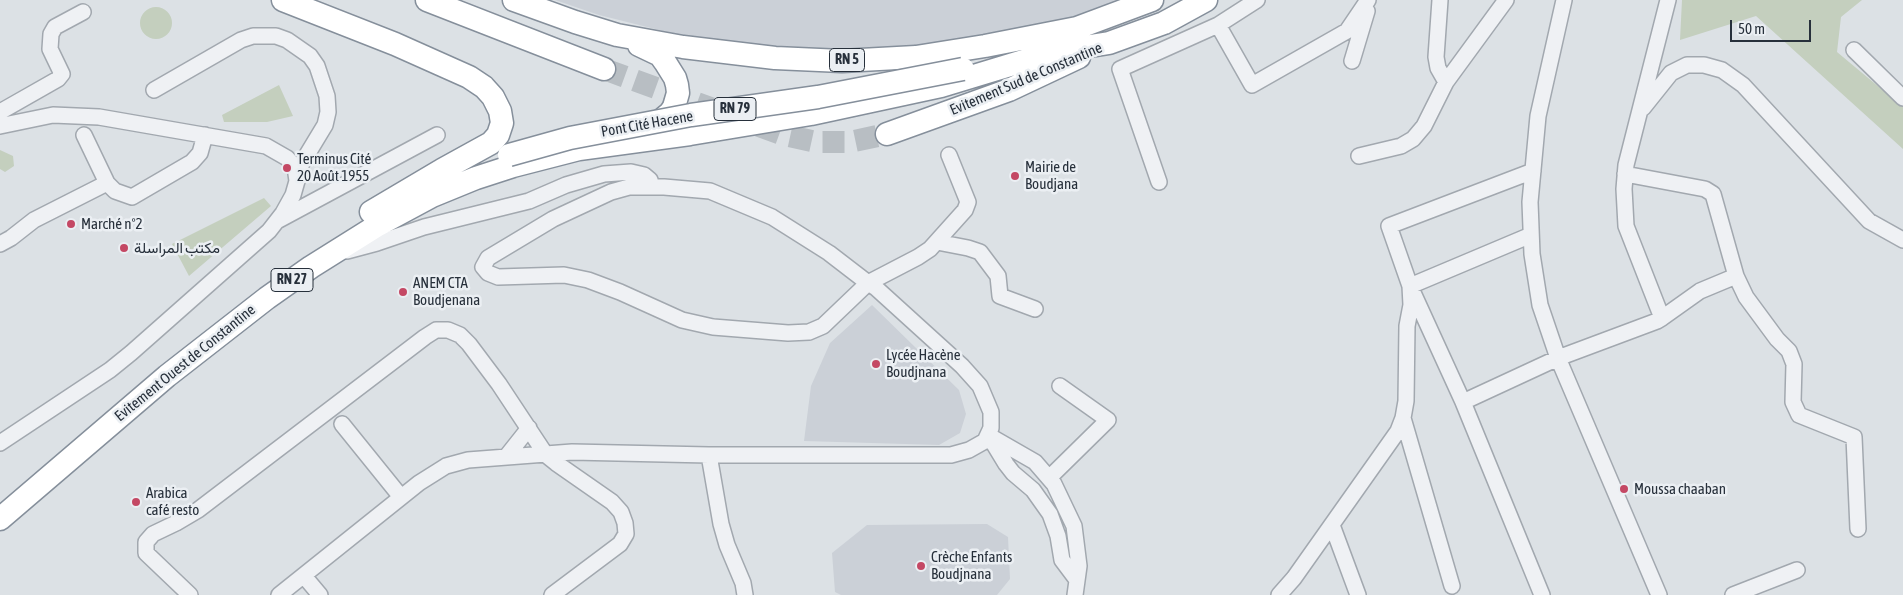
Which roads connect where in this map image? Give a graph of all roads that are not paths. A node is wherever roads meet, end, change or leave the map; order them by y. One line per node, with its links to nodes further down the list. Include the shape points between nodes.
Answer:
1 (283, 0): 41 (highway, via 469,77 493,97 500,112 502,123 491,143)
2 (427, 0): 19 (highway)
3 (514, 0): 15 (highway, RN 5)
4 (1152, 0): 14 (highway, RN 5)
5 (1206, 0): 16 (highway, via 1164,23)
6 (1257, 0): 13 (street)
7 (1369, 0): 13 (street, via 1347,31 1252,85); 18 (street)
8 (1440, 0): 21 (street, via 1436,57)
9 (1506, 0): 21 (street)
10 (1564, 0): 35 (street, via 1538,116)
11 (1668, 0): 25 (street)
12 (83, 12): 24 (street, via 55,27 51,34 50,49 62,74 58,79)
13 (1218, 25): 38 (street, via 1120,69)
14 (1077, 28): 15 (highway, RN 5, via 916,57 842,60 775,58); 20 (highway, RN 79)
15 (617, 35): 31 (highway, via 660,55 677,85 676,102 670,113)
16 (1109, 44): 20 (highway, RN 79, via 1053,52); 27 (highway, Evitement Sud de Constantine, via 1009,90)
17 (1854, 50): 23 (street)
18 (1352, 61)
19 (604, 68)
20 (962, 74): 31 (highway, Pont Cité Hacene / RN 79, via 941,86 811,114); 32 (highway, Pont Cité Hacene / RN 79, bridge, via 692,115 570,138)
21 (1446, 82): 34 (street, via 1414,139 1401,146)
22 (154, 90): 36 (street, via 241,40 253,36 276,36 287,40 310,56 328,96 325,126)
23 (1903, 98)
24 (0, 112)
25 (1640, 112): 37 (street); 44 (street, via 1671,73 1687,65 1722,70 1744,85 1869,221)
26 (0, 126): 29 (street, via 53,115 99,116)
27 (887, 134)
28 (84, 135): 39 (street)
29 (205, 135): 36 (street, via 266,146 287,158 295,167); 39 (street, via 200,153 192,162 132,198 115,191)
30 (437, 135): 42 (street)
31 (637, 141): 47 (highway, Evitement Ouest de Constantine / RN 27, via 579,149 476,178 401,212)
32 (509, 155): 41 (highway, Evitement Ouest de Constantine / RN 27, via 445,178)
33 (949, 155): 45 (street, via 968,202 965,210)
34 (1359, 156)
35 (1533, 171): 43 (street); 50 (street, via 1389,226)
36 (296, 174): 42 (street, via 293,195)
37 (1625, 174): 48 (street, via 1705,189 1713,194); 52 (street, via 1626,226)
38 (1159, 182)
39 (107, 183): 46 (street, via 34,220)
40 (652, 187): 47 (street, via 644,175 631,172 604,174 566,185 529,201); 49 (street, via 710,191 734,200 800,234); 49 (street, via 611,192 553,219 488,258 484,267 488,273 498,277 564,275 588,280 682,320 713,327 788,333 809,332 823,326)
41 (371, 212): 68 (highway, Evitement Ouest de Constantine / RN 27, via 312,250 150,380)
42 (277, 221): 62 (street, via 110,370)
43 (1531, 235): 50 (street); 53 (street, via 1540,305)
44 (1903, 240)
45 (937, 242): 49 (street, via 918,258); 51 (street, via 980,252 998,276 1000,296)
46 (0, 244)
47 (330, 254): 69 (highway, Evitement Ouest de Constantine / RN 27, via 267,298 167,376)
48 (1736, 276): 52 (street, via 1700,292); 71 (street, via 1746,297 1789,351 1794,364 1793,402 1799,415 1854,437)
49 (868, 283): 61 (street, via 962,366 980,386 991,412 992,428)
50 (1410, 286): 56 (street); 58 (street)
51 (1035, 309)
52 (1662, 318): 53 (street)
53 (1558, 358): 56 (street); 84 (street)
54 (1060, 386): 66 (street, via 1108,420)
55 (345, 398): 57 (street); 59 (street); 60 (street, via 436,330 448,330 469,344)
56 (1463, 402): 83 (street)
57 (318, 418): 59 (street); 76 (street, via 198,510 153,534 146,542 146,553)
58 (1403, 418): 70 (street, via 1390,445); 74 (street)
59 (342, 424): 67 (street)
60 (529, 428): 63 (street); 65 (street)
61 (988, 435): 64 (street, via 985,441 969,450 951,455); 66 (street, via 1035,462); 75 (street, via 1010,469 1033,490 1050,514 1062,560)
62 (0, 443)
63 (546, 455): 64 (street, via 572,452); 65 (street); 79 (street, via 612,502 621,512 626,534 620,544)
64 (709, 455): 80 (street, via 721,524)
65 (506, 457): 67 (street, via 468,460 446,466)
66 (1049, 478): 75 (street, via 1074,526 1078,566)
67 (401, 497): 73 (street)
68 (0, 508)
69 (0, 519)
70 (1332, 524): 81 (street); 82 (street)
71 (1858, 529)
72 (1797, 570): 85 (street)
73 (304, 576): 77 (street); 78 (street)
74 (1452, 586)
75 (1076, 587)
76 (190, 595)
77 (279, 595)
78 (320, 595)
79 (552, 595)
80 (745, 595)
81 (1279, 595)
82 (1358, 595)
83 (1542, 595)
84 (1659, 595)
85 (1733, 595)

